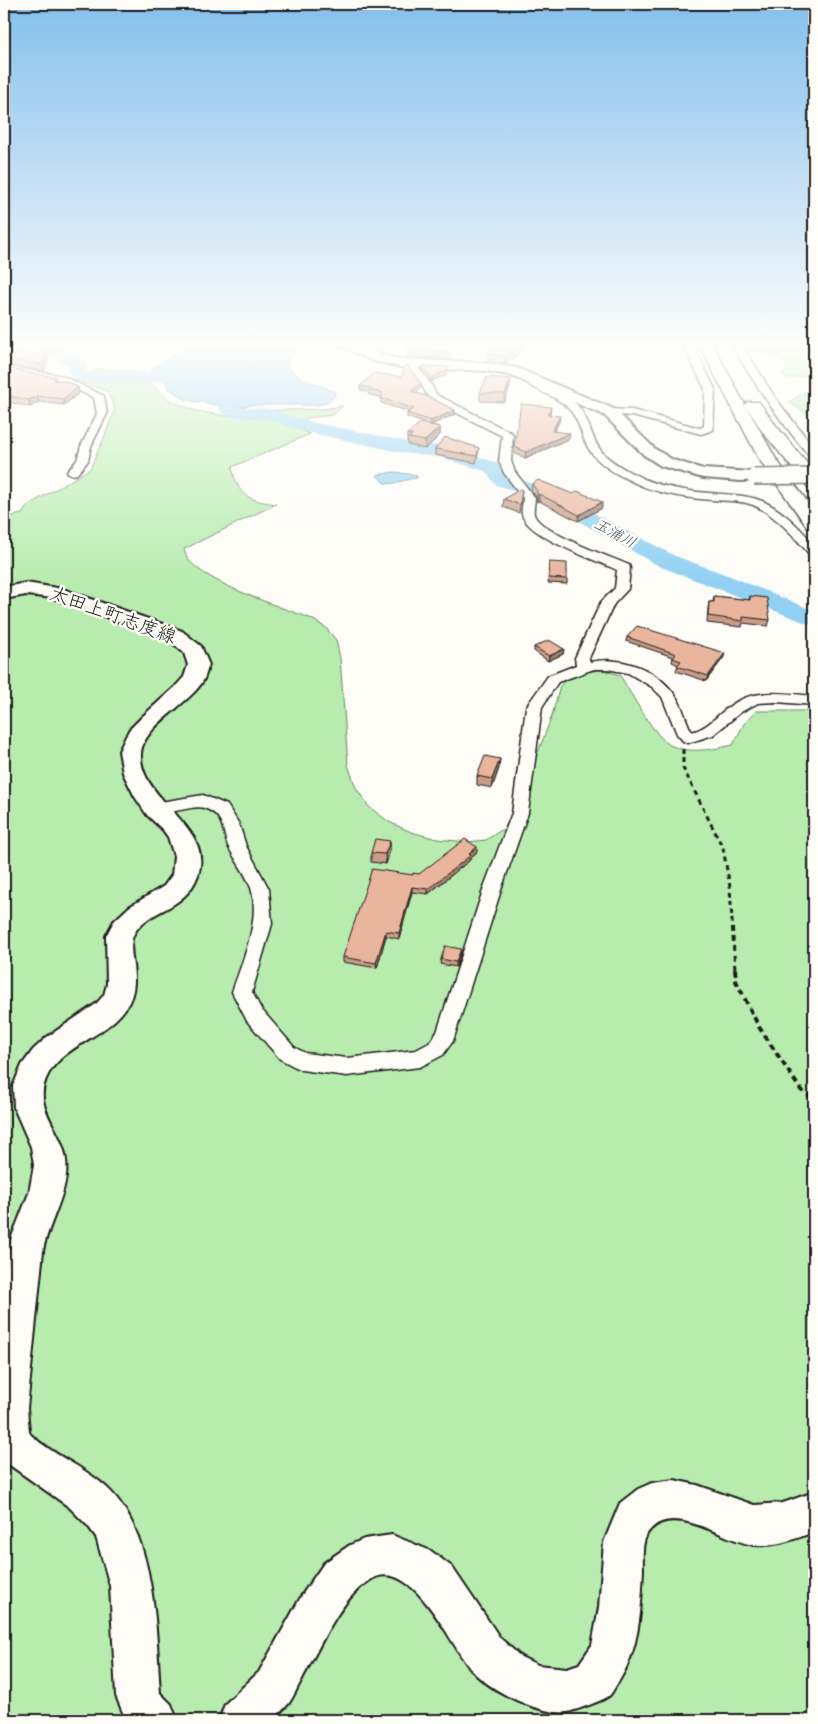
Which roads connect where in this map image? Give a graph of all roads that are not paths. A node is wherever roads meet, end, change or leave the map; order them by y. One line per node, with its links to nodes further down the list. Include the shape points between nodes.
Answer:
1 (97, 423): 11 (street, via 82,461)
2 (485, 423): 17 (street, via 508,435 505,461 510,474 529,498 528,515 535,523 573,547 624,568 621,588 608,602 582,658)
3 (586, 423): 15 (street, via 596,452 612,466 653,487 757,503 772,510)
4 (622, 423): 12 (main road, bridge, via 656,457 677,467 702,473 754,477)
5 (670, 423): 6 (street, via 701,432 709,428)
6 (709, 423)
7 (746, 423): 14 (highway, via 795,501)
8 (766, 423): 13 (highway)
9 (787, 423): 10 (street)
10 (814, 455)
11 (73, 472)
12 (814, 476)
13 (814, 482)
14 (814, 523)
15 (814, 552)
16 (4, 592): 19 (main road, 太田上町志度線, via 26,589 56,593 175,635 196,653 199,665 195,678 186,691 142,728 129,755 131,768)
17 (583, 666): 18 (street, via 616,664 652,678 668,695 688,738 712,731 737,707 753,700); 19 (street, via 554,679 534,707 520,813 446,1035 436,1049 420,1058 346,1067 301,1061 287,1053 254,1015 242,992 263,924 260,890 237,846 231,824 221,809 203,801)
18 (814, 701)
19 (154, 808): 21 (main road, 太田上町志度線, via 173,825 182,840 186,872 179,887 130,920 121,931 121,989 114,1003 48,1053 32,1075 27,1098 32,1119 50,1159 49,1181 22,1267 8,1410 11,1441 22,1452 93,1500 115,1532 127,1570 134,1612 139,1700)
20 (814, 1512): 22 (main road, via 783,1523 754,1524 674,1500 652,1503 634,1517 624,1542 620,1607 612,1653 594,1680 567,1690 535,1686 506,1672 485,1653 436,1582 417,1565 392,1555 364,1559 339,1578 317,1610 274,1687)
21 (155, 1720)
22 (241, 1720)

